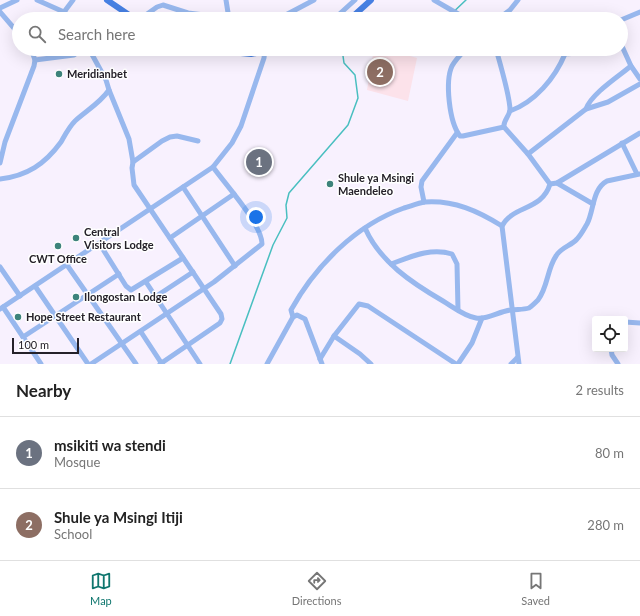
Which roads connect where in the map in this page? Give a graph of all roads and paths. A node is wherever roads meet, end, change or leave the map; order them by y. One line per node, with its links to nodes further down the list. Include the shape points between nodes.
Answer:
1 (17, 0): 11 (street)
2 (37, 0): 13 (street)
3 (74, 0): 13 (street)
4 (108, 0): 14 (main road)
5 (226, 0): 17 (street)
6 (314, 0): 18 (street)
7 (355, 0): 19 (street)
8 (371, 0): 20 (main road)
9 (434, 0): 21 (street)
10 (518, 0): 22 (street)
11 (0, 8)
12 (0, 12): 25 (street)
13 (64, 12)
14 (125, 12)
15 (150, 12): 16 (street, via 163,5)
16 (185, 12)
17 (228, 12)
18 (291, 12)
19 (342, 12)
20 (358, 12)
21 (454, 12)
22 (507, 12)
23 (640, 12): 24 (street)
24 (628, 17)
25 (12, 26)
26 (34, 56): 34 (street)
27 (66, 56): 34 (street)
28 (93, 56): 38 (street)
29 (263, 56): 49 (street, via 241,126 232,143)
30 (459, 56): 42 (street, via 450,73 450,104)
31 (498, 56): 40 (street)
32 (564, 56): 40 (street, via 544,86 523,105)
33 (626, 56): 35 (street)
34 (35, 60): 48 (street, via 5,142)
35 (631, 66): 36 (street); 39 (street, via 604,88)
36 (640, 79)
37 (640, 84): 39 (street, via 608,102)
38 (109, 90): 47 (street, via 129,139); 51 (street, via 73,123 52,153 36,168 15,178)
39 (586, 109): 46 (street)
40 (510, 111): 41 (street)
41 (504, 127): 42 (street, via 464,136); 46 (street)
42 (457, 133): 56 (street, via 422,181)
43 (640, 133): 45 (street)
44 (198, 141): 47 (street, via 170,137)
45 (622, 143): 50 (street); 52 (street)
46 (528, 154): 53 (street)
47 (134, 162): 58 (street, via 134,185)
48 (0, 163)
49 (213, 166): 54 (street); 55 (street)
50 (638, 174): 57 (street, via 604,182)
51 (0, 179)
52 (557, 183): 53 (street); 57 (street)
53 (550, 184): 60 (street, via 541,200 509,217)
54 (183, 187): 58 (street); 59 (street)
55 (234, 194): 59 (street); 67 (street, via 258,230 262,241 259,248)
56 (424, 202): 60 (street, via 467,207); 61 (street, via 387,215)
57 (593, 204): 79 (street, via 592,213 579,237 555,256 545,289 538,300 528,308)
58 (151, 210): 62 (street); 63 (street)
59 (202, 216): 62 (street); 67 (street)
60 (502, 226): 79 (street)
61 (365, 228): 65 (street, via 375,248); 82 (street, via 339,248 315,274 291,310)
62 (170, 238): 64 (street)
63 (99, 244): 66 (street); 70 (street)
64 (183, 258): 69 (street); 71 (street)
65 (391, 264): 78 (street, via 422,288); 78 (street, via 424,253 452,254 456,264)
66 (67, 265): 72 (street); 74 (street)
67 (235, 266): 73 (street)
68 (0, 267): 75 (street)
69 (192, 272): 73 (street); 76 (street)
70 (119, 274): 71 (street, via 130,290); 74 (street)
71 (146, 282): 76 (street)
72 (34, 286): 75 (street); 81 (street)
73 (204, 288): 80 (street); 90 (street, via 222,319)
74 (88, 294): 81 (street); 89 (street)
75 (20, 296): 77 (street)
76 (155, 297): 80 (street)
77 (1, 308): 88 (street)
78 (458, 310): 83 (street, via 475,318)
79 (511, 310): 83 (street); 92 (street)
80 (167, 314): 86 (street); 90 (street)
81 (55, 315): 88 (street); 95 (street)
82 (293, 318): 93 (street, via 300,316 305,319); 100 (street)
83 (482, 318): 102 (street, via 472,343)
84 (628, 322): 85 (street)
85 (640, 323)
86 (141, 332): 89 (street); 98 (street)
87 (334, 336): 93 (street); 101 (street); 102 (street, via 356,306 364,304)
88 (23, 337): 94 (street)
89 (122, 344): 96 (street); 97 (street)
90 (188, 346): 98 (street); 99 (street)
91 (612, 352): 105 (street)
92 (517, 358): 103 (street); 104 (street)
93 (321, 361)
94 (42, 364)
95 (88, 364)
96 (92, 364)
97 (136, 364)
98 (161, 364)
99 (200, 364)
100 (267, 364)
101 (370, 364)
102 (457, 364)
103 (510, 364)
104 (519, 364)
105 (618, 364)

